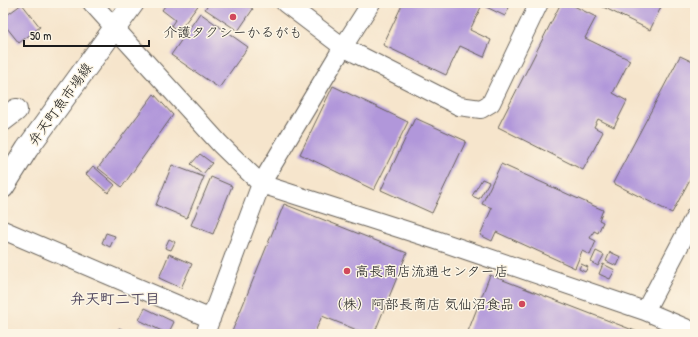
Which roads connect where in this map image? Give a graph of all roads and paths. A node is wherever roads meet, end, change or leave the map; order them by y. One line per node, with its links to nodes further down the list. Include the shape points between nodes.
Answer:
1 (92, 3): 6 (street)
2 (133, 3): 6 (street, 弁天町魚市場線)
3 (285, 3): 7 (street)
4 (371, 3): 7 (street)
5 (539, 3): 7 (street, via 491,103 481,109 459,106)
6 (115, 28): 8 (street, via 220,144); 9 (street, 弁天町魚市場線, via 27,149)
7 (343, 47): 8 (street)
8 (261, 184): 12 (street); 13 (street)
9 (3, 187)
10 (695, 216): 12 (street)
11 (3, 230): 13 (street)
12 (645, 311): 14 (street)
13 (208, 327)
14 (695, 332)

